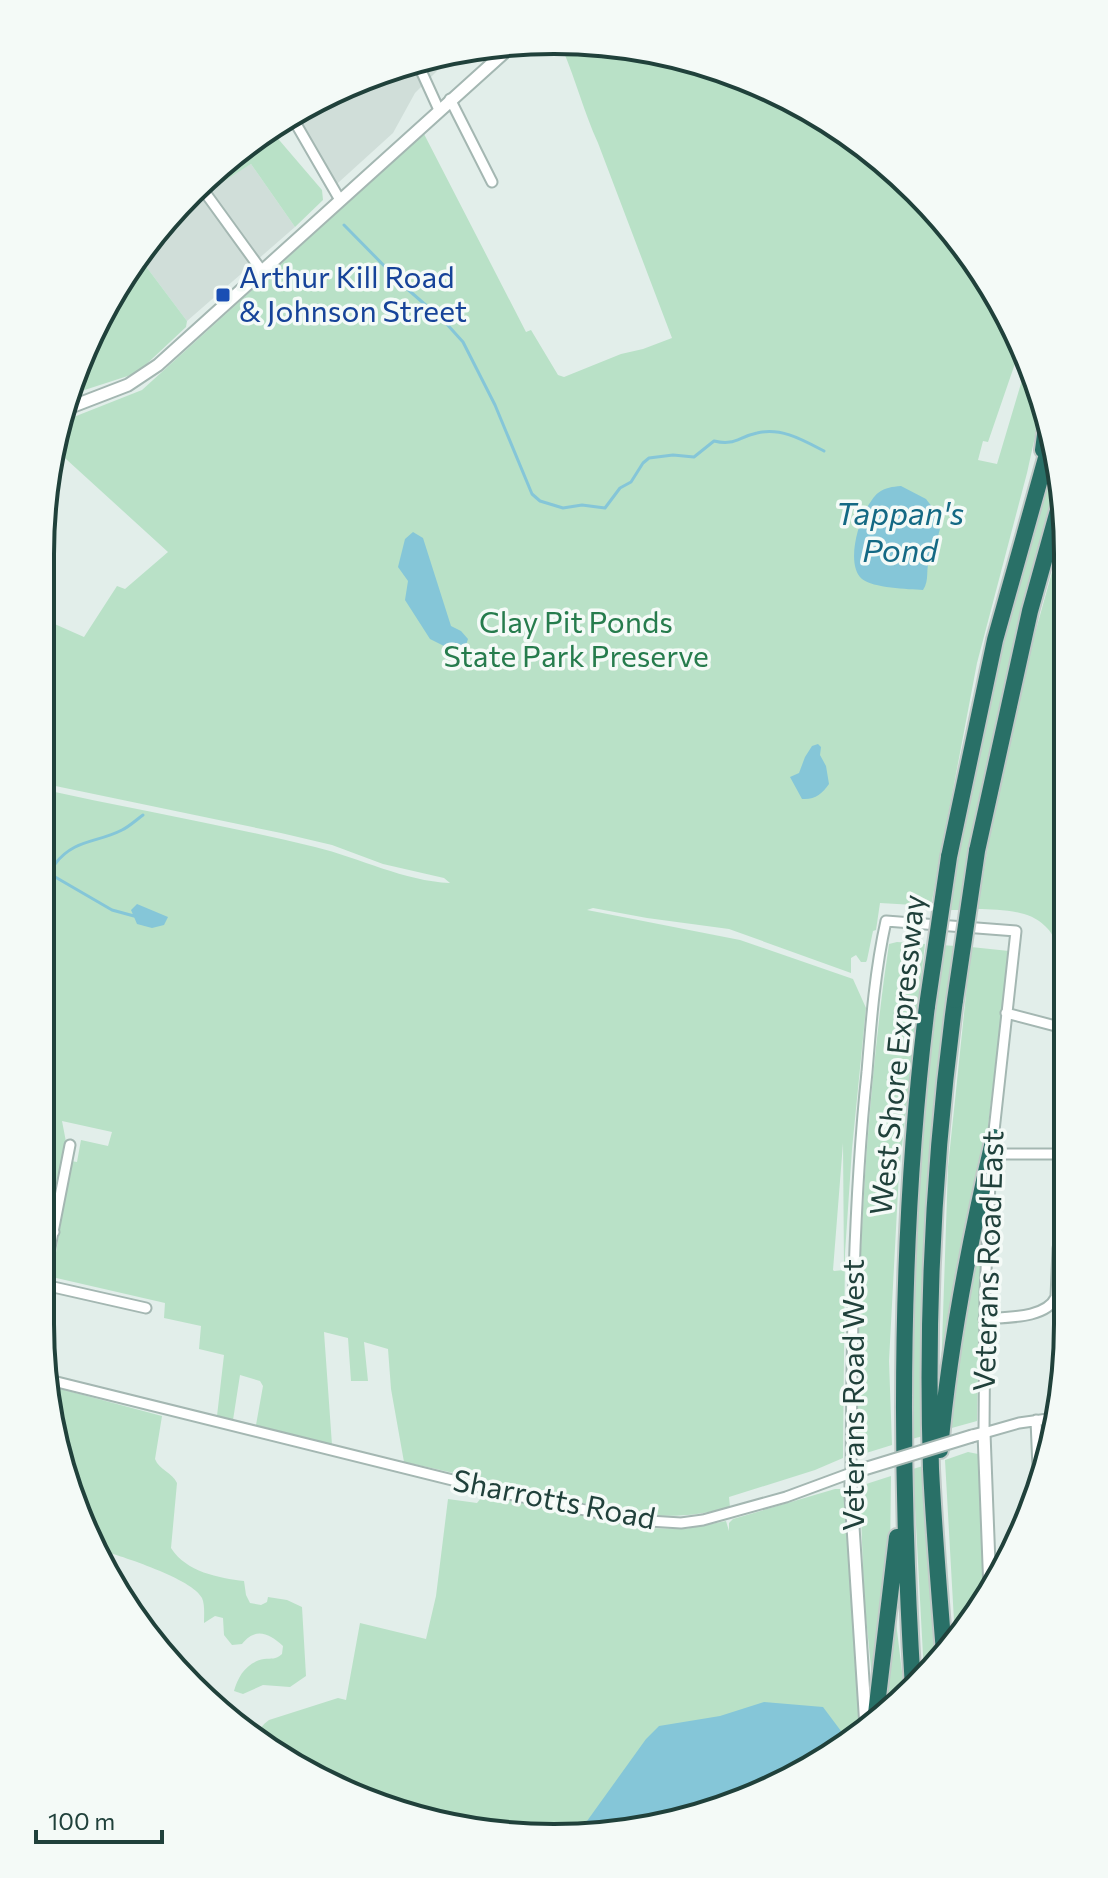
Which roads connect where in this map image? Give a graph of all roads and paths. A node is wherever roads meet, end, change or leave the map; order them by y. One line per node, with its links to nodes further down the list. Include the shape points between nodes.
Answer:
1 (499, 57): 3 (street)
2 (422, 72): 4 (street)
3 (450, 99): 4 (street); 6 (street)
4 (439, 110): 8 (street)
5 (296, 126): 8 (street)
6 (492, 182)
7 (206, 194): 9 (street)
8 (340, 200): 9 (street)
9 (262, 271): 10 (street, via 141,379)
10 (77, 404)
11 (1043, 450): 13 (highway)
12 (1045, 459): 13 (highway, West Shore Expressway)
13 (1039, 475): 27 (highway, West Shore Expressway, bridge, via 982,693 949,857 927,1006 910,1188)
14 (1053, 528): 34 (highway, West Shore Expressway, bridge, via 977,851 955,1000 931,1313)
15 (886, 921): 16 (street, Veterans Road East, via 1016,931); 33 (street, Veterans Road West, via 856,1199)
16 (1006, 1013): 17 (street); 18 (street, Veterans Road East)
17 (1054, 1026)
18 (994, 1137): 26 (street, Veterans Road East); 34 (highway, via 945,1402)
19 (70, 1145): 22 (street)
20 (1005, 1154): 21 (street)
21 (1054, 1154)
22 (54, 1232)
23 (54, 1287): 25 (street)
24 (1054, 1301): 26 (street, via 1048,1309)
25 (146, 1308)
26 (984, 1319): 31 (street, Veterans Road East)
27 (904, 1360): 37 (highway, West Shore Expressway); 38 (highway, via 897,1421 895,1560)
28 (57, 1382): 33 (street, Sharrotts Road, via 633,1520 703,1520)
29 (1045, 1419): 30 (street, Sharrotts Road)
30 (1036, 1420): 31 (street, Sharrotts Road); 32 (street)
31 (978, 1434): 33 (street, Sharrotts Road, bridge); 35 (street, Veterans Road East)
32 (1037, 1452)
33 (851, 1473): 39 (street, Veterans Road West)
34 (937, 1559): 36 (highway, West Shore Expressway)
35 (988, 1571)
36 (943, 1638)
37 (912, 1673)
38 (877, 1706)
39 (865, 1715)

